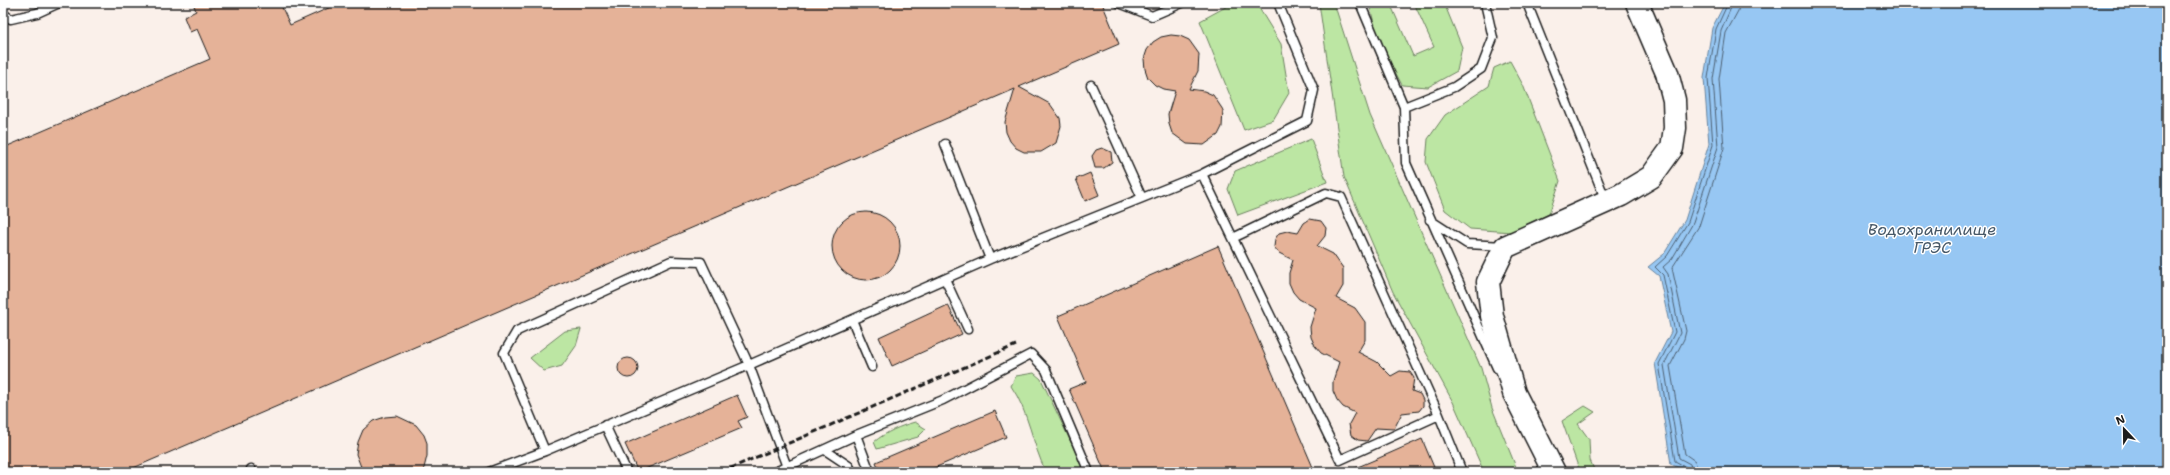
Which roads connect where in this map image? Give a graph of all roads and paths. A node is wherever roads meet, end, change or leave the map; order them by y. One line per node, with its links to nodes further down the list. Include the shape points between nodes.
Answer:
1 (60, 3): 10 (lane, via 37,13)
2 (1119, 3): 3 (lane, via 1152,16)
3 (1182, 3)
4 (1278, 3): 15 (lane, via 1314,90 1307,121)
5 (1360, 3): 13 (lane)
6 (1485, 3): 13 (lane, via 1493,38 1481,69 1454,87)
7 (1527, 3): 17 (lane)
8 (1637, 3): 17 (street, via 1667,73 1674,100 1672,148 1651,177)
9 (3, 14): 10 (lane)
10 (11, 19): 11 (lane)
11 (3, 25)
12 (1091, 85): 16 (lane)
13 (1404, 107): 18 (lane, via 1406,162)
14 (945, 144): 21 (lane)
15 (1202, 174): 16 (lane); 19 (lane)
16 (1142, 198): 21 (lane)
17 (1606, 202): 20 (street)
18 (1430, 220): 20 (lane, via 1467,244); 27 (lane, via 1495,364)
19 (1233, 238): 28 (lane, via 1340,460); 28 (lane, via 1326,193 1341,196)
20 (1505, 246): 27 (street, via 1488,282 1492,316)
21 (990, 259): 22 (lane)
22 (945, 279): 23 (lane); 24 (lane)
23 (852, 320): 25 (lane); 26 (lane)
24 (968, 330)
25 (749, 365): 29 (lane); 32 (lane, via 701,262 671,261 517,331 504,354); 33 (lane)
26 (872, 367)
27 (1514, 393): 41 (street)
28 (1439, 414): 40 (lane)
29 (606, 425): 32 (lane); 35 (lane)
30 (856, 435): 31 (lane); 38 (lane); 39 (lane, via 943,400 1031,354 1046,370)
31 (825, 450): 33 (lane); 37 (lane, via 849,466)
32 (545, 451): 34 (lane)
33 (787, 467): 36 (lane)
34 (489, 472)
35 (627, 472)
36 (775, 472)
37 (852, 472)
38 (870, 472)
39 (1089, 472)
40 (1462, 472)
41 (1554, 472)

